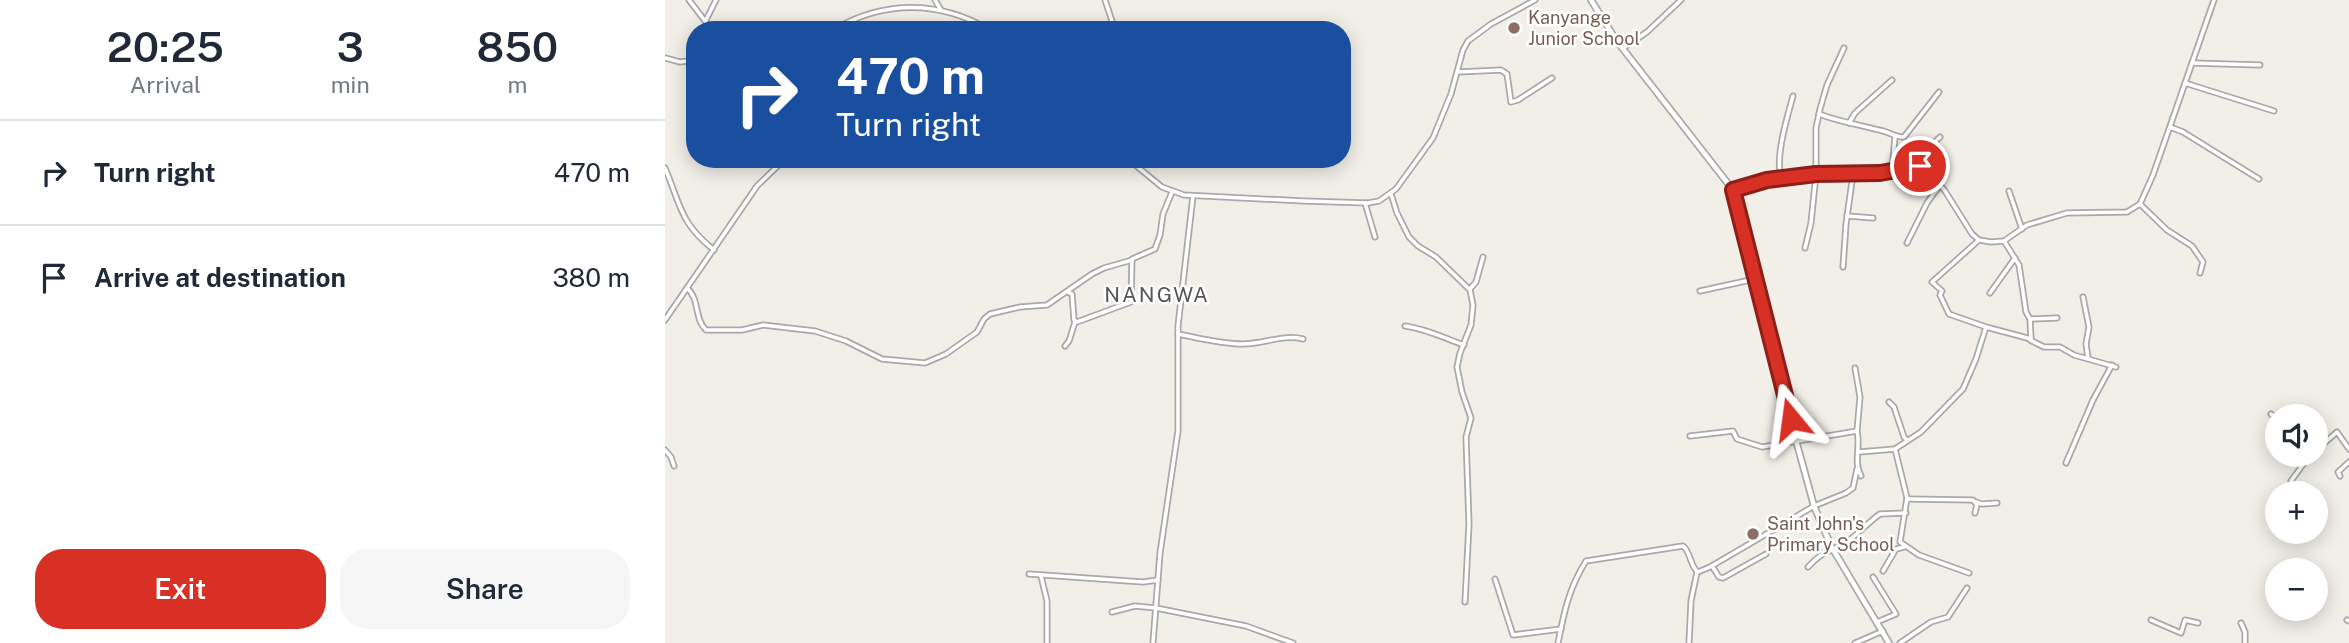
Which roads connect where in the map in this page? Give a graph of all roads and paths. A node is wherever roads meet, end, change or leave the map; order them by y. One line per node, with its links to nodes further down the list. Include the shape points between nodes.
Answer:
1 (688, 0): 11 (street)
2 (716, 0): 11 (street)
3 (934, 0): 9 (street); 10 (street)
4 (1105, 0): 14 (street)
5 (1535, 0): 21 (street, via 1474,36 1464,47)
6 (1591, 0): 15 (street)
7 (1681, 0): 15 (street)
8 (2214, 0): 19 (street)
9 (932, 7): 10 (street); 12 (street, via 909,5)
10 (941, 10): 13 (street)
11 (706, 20)
12 (850, 21)
13 (973, 21)
14 (1112, 21)
15 (1623, 48): 43 (street)
16 (1844, 48): 28 (street)
17 (665, 58): 18 (street)
18 (686, 61)
19 (2192, 63): 20 (street); 24 (street)
20 (2260, 65)
21 (1458, 72): 22 (street, via 1501,70 1507,74 1511,102); 46 (street, via 1433,138)
22 (1552, 78)
23 (1892, 80): 29 (street)
24 (2185, 83): 27 (street); 30 (street)
25 (1939, 92): 31 (street, via 1904,138)
26 (1793, 96): 40 (street, via 1783,138)
27 (2274, 111)
28 (1819, 114): 29 (street); 38 (street)
29 (1849, 123): 31 (street)
30 (2170, 127): 41 (street); 49 (street)
31 (1895, 137): 37 (street)
32 (1940, 137): 33 (street, via 1924,152)
33 (1923, 167): 37 (street); 42 (street)
34 (665, 168): 58 (street, via 684,219)
35 (776, 168): 58 (street, via 757,186)
36 (1140, 168): 45 (street)
37 (1892, 171): 39 (street)
38 (1816, 174): 39 (street); 40 (street); 57 (street)
39 (1853, 174): 50 (street)
40 (1781, 179): 43 (street)
41 (2259, 179)
42 (1940, 185): 54 (street); 56 (street)
43 (1733, 190): 64 (street)
44 (2010, 191): 52 (street)
45 (1172, 192): 47 (street); 61 (street, via 1155,249)
46 (1391, 194): 48 (street); 66 (street, via 1409,237)
47 (1193, 196): 48 (street); 77 (street)
48 (1365, 203): 53 (street)
49 (2140, 204): 52 (street, via 2121,214 2067,213); 63 (street, via 2192,246 2203,262)
50 (1847, 216): 51 (street); 62 (street)
51 (1873, 218)
52 (2022, 229): 55 (street)
53 (1375, 237)
54 (1979, 240): 55 (street); 76 (street, via 1932,282 1942,291 1949,314)
55 (2004, 241): 60 (street)
56 (1907, 243)
57 (1805, 248)
58 (714, 250): 65 (street)
59 (1483, 257): 66 (street)
60 (2015, 258): 69 (street); 73 (street)
61 (1132, 260): 68 (street, via 1104,268); 74 (street, via 1131,302)
62 (1843, 267)
63 (2200, 273)
64 (1755, 279): 67 (street); 89 (street)
65 (687, 288): 68 (street, via 695,296 701,326 706,330 763,325 815,331 877,358 913,363 946,354 977,332 990,314 1047,305); 71 (street)
66 (1470, 289): 80 (street, via 1471,325)
67 (1700, 291)
68 (1068, 292): 74 (street)
69 (1990, 293)
70 (2083, 297): 82 (street, via 2089,327)
71 (666, 317)
72 (2057, 318): 73 (street)
73 (2030, 319): 79 (street)
74 (1075, 322): 81 (street)
75 (1405, 326): 80 (street)
76 (1986, 327): 79 (street); 87 (street, via 1963,389 1921,432)
77 (1178, 334): 78 (street, via 1241,344 1289,336); 120 (street, via 1178,431)
78 (1303, 339)
79 (2030, 340): 82 (street)
80 (1464, 345): 122 (street, via 1457,367 1471,418 1466,437 1469,524)
81 (1065, 346)
82 (2088, 358): 95 (street, via 2114,366 2093,400)
83 (1855, 368): 85 (street, via 1860,397)
84 (1889, 402): 87 (street)
85 (1857, 431): 89 (street); 93 (street)
86 (1690, 436): 89 (street, via 1733,431 1737,439 1761,446)
87 (1907, 440): 90 (street)
88 (2328, 440): 91 (street, via 2337,432)
89 (1797, 442): 105 (street)
90 (1895, 449): 93 (street); 102 (street)
91 (2349, 449)
92 (665, 450): 96 (street)
93 (1858, 452): 98 (street)
94 (2349, 462): 100 (street, via 2338,472)
95 (2066, 463)
96 (674, 466)
97 (2300, 467): 101 (street)
98 (1857, 469): 99 (street); 105 (street, via 1853,488)
99 (1861, 476)
100 (2340, 476)
101 (2291, 481)
102 (1906, 499): 103 (street); 106 (street)
103 (1976, 502): 104 (street); 107 (street)
104 (1997, 503)
105 (1814, 506): 109 (street); 111 (street)
106 (1906, 513): 108 (street, via 1899,539); 109 (street, via 1879,514)
107 (1975, 513)
108 (1904, 547): 113 (street, via 1896,549); 115 (street)
109 (1833, 549): 112 (street, via 1825,550); 126 (street)
110 (1766, 554): 111 (street, via 1723,578)
111 (1712, 566): 114 (street)
112 (1808, 567)
113 (1883, 571)
114 (1697, 572): 129 (street, via 1683,546 1585,561 1575,577); 135 (street)
115 (1969, 573)
116 (1029, 574): 117 (street)
117 (1041, 575): 120 (street); 131 (street, via 1047,601)
118 (1873, 577): 126 (street, via 1896,614)
119 (1496, 579): 129 (street, via 1513,635)
120 (1158, 580): 123 (street)
121 (1966, 588): 138 (street, via 1948,617 1931,622)
122 (1465, 602)
123 (1156, 608): 124 (street, via 1135,606); 132 (street); 133 (street, via 1247,626)
124 (1112, 612)
125 (2151, 620): 127 (street, via 2181,633 2185,620)
126 (1877, 622): 130 (street)
127 (2198, 623)
128 (2241, 623): 139 (street)
129 (1561, 629): 134 (street)
130 (1882, 631): 136 (street); 137 (street)
131 (1047, 643)
132 (1153, 643)
133 (1293, 643)
134 (1558, 643)
135 (1689, 643)
136 (1855, 643)
137 (1889, 643)
138 (1900, 643)
139 (2245, 643)

